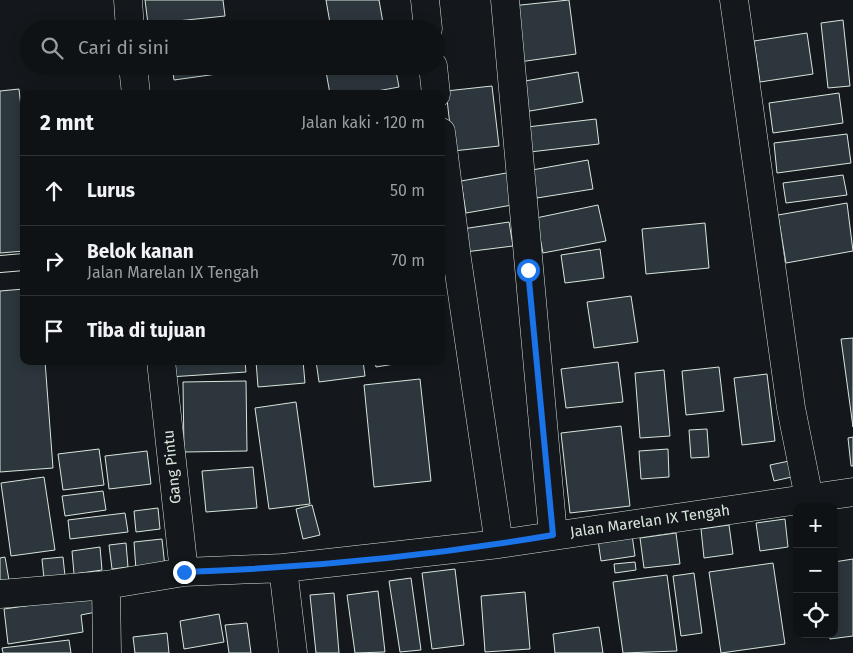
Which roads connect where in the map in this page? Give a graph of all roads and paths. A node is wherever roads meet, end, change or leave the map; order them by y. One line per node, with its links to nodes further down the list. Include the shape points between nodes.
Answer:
1 (128, 0): 5 (street)
2 (425, 0): 6 (street)
3 (505, 0): 17 (street)
4 (734, 0): 16 (street, via 791,408)
5 (129, 20)
6 (427, 20)
7 (134, 75): 9 (street)
8 (434, 75): 10 (street)
9 (136, 90)
10 (436, 90)
11 (445, 162): 18 (street)
12 (20, 262): 13 (lane)
13 (0, 264)
14 (161, 365): 20 (street, Gang Pintu)
15 (853, 492): 16 (street, Jalan Marelan IX Tengah)
16 (809, 498): 17 (street, Jalan Marelan IX Tengah)
17 (553, 535): 18 (street, Jalan Marelan IX Tengah)
18 (499, 544): 19 (street, Jalan Marelan IX Tengah)
19 (283, 568): 20 (street, Jalan Marelan IX Tengah); 24 (street)
20 (184, 572): 21 (street, Jalan Marelan IX Tengah)
21 (106, 585): 22 (street, Jalan Marelan IX Tengah); 23 (street)
22 (0, 594)
23 (107, 653)
24 (292, 653)

